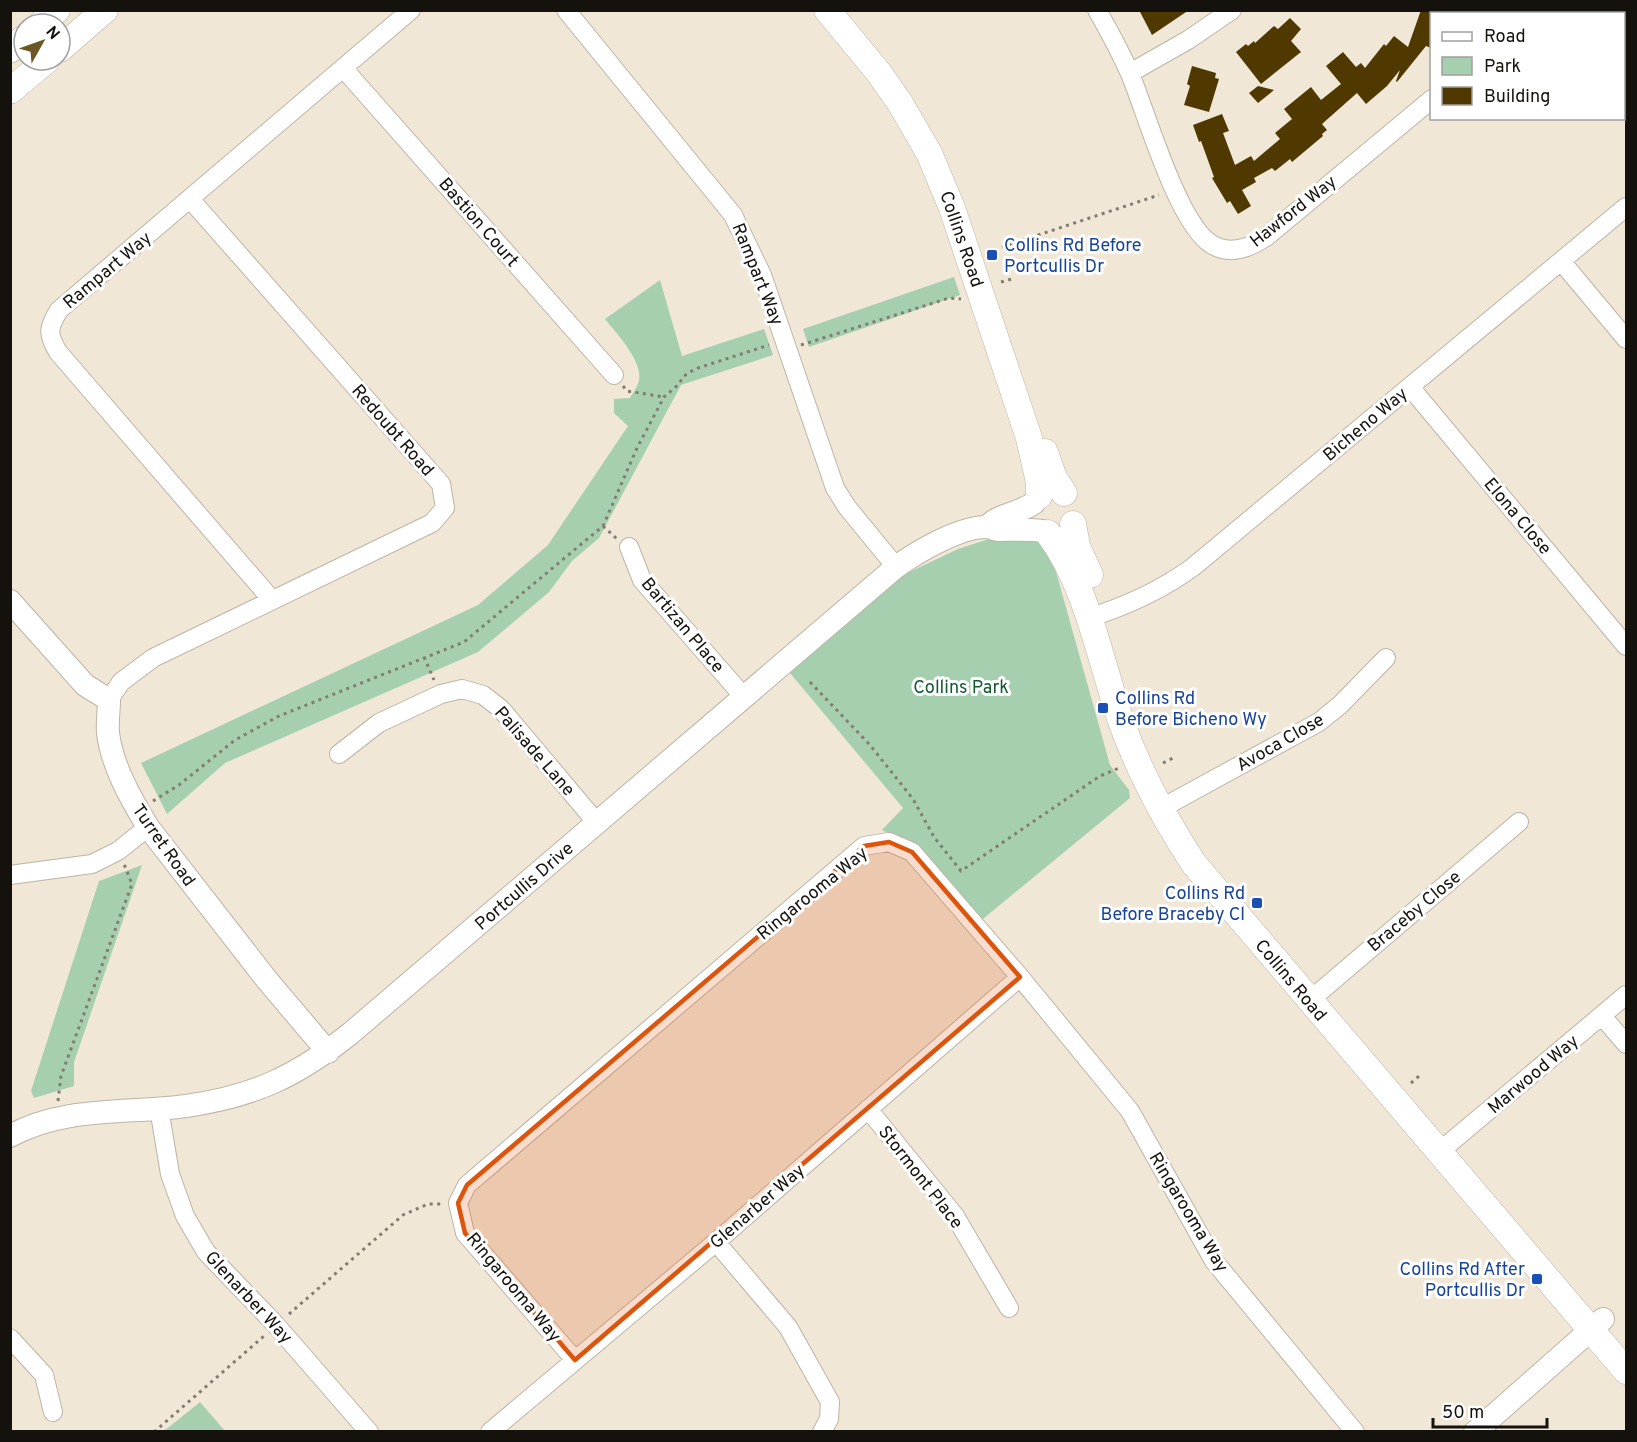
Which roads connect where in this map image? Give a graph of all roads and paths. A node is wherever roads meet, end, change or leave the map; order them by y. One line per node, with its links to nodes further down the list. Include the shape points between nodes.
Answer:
1 (105, 10): 8 (main road)
2 (411, 10): 9 (street, Rampart Way)
3 (566, 10): 33 (street, Rampart Way, via 733,215 762,275 835,488)
4 (826, 10): 28 (main road, Collins Road, via 900,103 942,182)
5 (848, 10): 28 (main road, Collins Road, via 907,85 949,158 1036,411 1054,478)
6 (1097, 10): 11 (street, Hawford Way)
7 (1232, 10): 11 (street)
8 (72, 39)
9 (343, 68): 15 (street, Rampart Way); 25 (street, Bastion Court)
10 (33, 72): 12 (main road)
11 (1130, 73): 14 (street, Hawford Way)
12 (10, 91)
13 (1430, 100): 14 (street, Hawford Way, via 1252,246 1221,249 1207,241)
14 (1175, 190): 17 (path)
15 (190, 199): 34 (street, Rampart Way, via 59,310 50,325 50,338); 34 (street, Redoubt Road, via 441,484 445,508 432,523)
16 (1626, 207): 18 (street, Bicheno Way)
17 (1002, 247)
18 (1562, 261): 22 (street); 26 (street, Bicheno Way)
19 (1012, 279): 20 (path)
20 (1001, 282)
21 (964, 299): 24 (path, via 949,298)
22 (1626, 339)
23 (775, 343): 27 (path, via 695,369)
24 (798, 346)
25 (614, 375): 27 (path, via 627,391)
26 (1410, 387): 36 (street, Bicheno Way, via 1171,583); 37 (street, Elona Close)
27 (664, 397): 38 (path, via 603,526 464,642)
28 (1046, 497): 29 (main road, Collins Road, via 1072,500 1076,516); 30 (street, Portcullis Drive, via 1020,512 995,519); 31 (main road, Collins Road, via 1033,517)
29 (1072, 524): 31 (main road, via 1058,534); 36 (main road, Collins Road, via 1088,568)
30 (986, 527): 31 (street, Portcullis Drive); 33 (street, Portcullis Drive, via 934,544)
31 (1045, 532): 36 (main road, Collins Road)
32 (629, 547): 42 (street, Bartizan Place, via 642,580)
33 (896, 567): 42 (street, Portcullis Drive)
34 (272, 600): 43 (street, Redoubt Road, via 153,658 121,682)
35 (10, 601): 43 (street, via 85,685)
36 (1095, 616): 48 (main road, Collins Road)
37 (1626, 646)
38 (424, 657): 41 (path); 49 (path, via 279,716 235,740)
39 (1386, 658): 48 (street, Avoca Close, via 1319,722)
40 (810, 682): 47 (path, via 870,745 913,799 934,837 961,871 1100,776)
41 (441, 694): 44 (street, Palisade Lane, via 379,723); 51 (street, Palisade Lane, via 462,689 483,695 501,709)
42 (744, 697): 51 (street, Portcullis Drive)
43 (109, 700): 49 (street, Turret Road, via 108,732 114,759)
44 (339, 754)
45 (1173, 758): 46 (path)
46 (1163, 763)
47 (1119, 768)
48 (1167, 805): 56 (main road, Collins Road, via 1189,828)
49 (143, 819): 52 (street); 59 (street, Turret Road, via 267,980)
50 (1519, 822): 56 (street, Braceby Close)
51 (597, 823): 59 (street, Portcullis Drive)
52 (118, 850): 53 (street, via 92,864); 64 (path, via 132,885 61,1076)
53 (10, 875)
54 (1020, 977): 63 (street, Glenarber Way); 67 (street, Ringarooma Way, via 912,852 889,842 864,846 467,1185); 80 (street, Ringarooma Way, via 1130,1111 1214,1261)
55 (1626, 995): 57 (street, Marwood Way)
56 (1315, 996): 66 (main road, Collins Road)
57 (1602, 1016): 58 (street); 66 (street, Marwood Way)
58 (1626, 1044)
59 (328, 1052): 62 (street, Portcullis Drive, via 297,1072 243,1094)
60 (1419, 1077): 61 (path)
61 (1411, 1083)
62 (159, 1108): 64 (street, Portcullis Drive, via 99,1111); 70 (street, Glenarber Way, via 170,1174 185,1216 206,1251)
63 (868, 1109): 68 (street, Glenarber Way); 69 (street, Stormont Place, via 956,1216)
64 (61, 1118): 65 (street, Portcullis Drive)
65 (10, 1136)
66 (1445, 1147): 71 (main road, Collins Road)
67 (458, 1203): 70 (path, via 428,1204 403,1215); 73 (street, Ringarooma Way, via 465,1233)
68 (716, 1242): 73 (street, Glenarber Way); 79 (street, via 788,1327 830,1402 829,1419)
69 (1009, 1308)
70 (276, 1325): 76 (path); 77 (street, Glenarber Way)
71 (1607, 1334): 74 (main road, Collins Road); 81 (street); 82 (street)
72 (10, 1338): 75 (street, via 44,1375)
73 (576, 1360): 78 (street, Glenarber Way)
74 (1626, 1371)
75 (53, 1412)
76 (154, 1431)
77 (369, 1431)
78 (490, 1431)
79 (822, 1431)
80 (1355, 1431)
81 (1475, 1431)
82 (1494, 1431)

